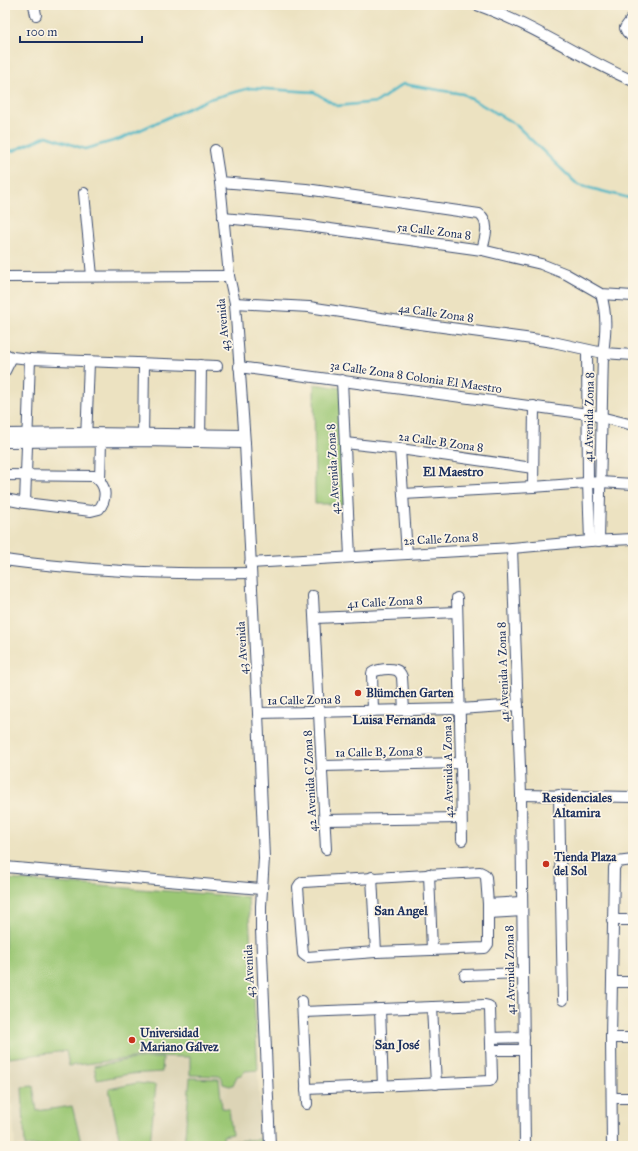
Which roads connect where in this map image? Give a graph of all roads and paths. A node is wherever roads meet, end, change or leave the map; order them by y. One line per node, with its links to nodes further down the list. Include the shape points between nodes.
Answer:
1 (34, 5): 3 (street)
2 (477, 5): 6 (street, via 512,19)
3 (36, 15)
4 (633, 17): 5 (street, via 625,28)
5 (633, 38)
6 (633, 81)
7 (215, 150): 8 (street, 43 Avenida)
8 (220, 182): 10 (street, 43 Avenida); 11 (street, via 306,189 479,214 485,219 487,228)
9 (84, 193): 12 (street)
10 (223, 218): 11 (street, 5a Calle Zona 8, via 301,225); 13 (street, 43 Avenida)
11 (482, 250): 15 (street, 5a Calle Zona 8, via 541,264 566,274)
12 (92, 276): 13 (street); 14 (street)
13 (229, 276): 17 (street, 43 Avenida)
14 (5, 277)
15 (601, 294): 16 (street, 5a Calle Zona 8); 19 (street, 41 Avenida Zona 8, via 606,326)
16 (633, 296)
17 (235, 303): 18 (street, 4a Calle Zona 8, via 309,307 552,342); 27 (street, 43 Avenida)
18 (587, 350): 19 (street, 4a Calle Zona 8); 31 (street, 41 Avenida Zona 8)
19 (603, 353): 21 (street, 4a Calle Zona 8); 32 (street, 41 Avenida Zona 8)
20 (9, 355): 22 (street); 28 (street)
21 (633, 355)
22 (30, 359): 23 (street); 35 (street)
23 (89, 362): 24 (street); 36 (street)
24 (144, 364): 25 (street); 37 (street)
25 (202, 365): 26 (street); 38 (street)
26 (217, 366)
27 (239, 367): 29 (street, 3a Calle Zona 8 Colonia El Maestro); 39 (street, 43 Avenida)
28 (5, 371)
29 (342, 380): 30 (street, 3a Calle Zona 8 Colonia El Maestro); 42 (street, 42 Avenida Zona 8)
30 (534, 406): 31 (street, 3a Calle Zona 8 Colonia El Maestro); 44 (street)
31 (588, 414): 32 (street, 3a Calle Zona 8 Colonia El Maestro); 48 (street, 41 Avenida Zona 8)
32 (601, 417): 33 (street, 3a Calle Zona 8 Colonia El Maestro); 49 (street, 41 Avenida Zona 8)
33 (633, 425)
34 (5, 434): 35 (street)
35 (27, 437): 36 (street); 40 (street); 46 (street)
36 (86, 437): 37 (street); 41 (street)
37 (143, 437): 38 (street); 41 (street)
38 (200, 439): 39 (street)
39 (245, 439): 61 (street, 43 Avenida)
40 (5, 442)
41 (101, 442): 47 (street)
42 (345, 443): 43 (street, 2a Calle B Zona 8); 59 (street, 42 Avenida Zona 8)
43 (400, 449): 44 (street, 2a Calle B Zona 8); 52 (street)
44 (533, 468): 51 (street)
45 (5, 475): 46 (street)
46 (26, 475): 47 (street, via 94,476); 54 (street)
47 (100, 480): 54 (street, via 105,497 99,509 91,511)
48 (588, 482): 49 (street); 51 (street); 56 (street, 41 Avenida Zona 8)
49 (600, 482): 50 (street); 56 (street, 41 Avenida Zona 8)
50 (633, 484)
51 (533, 487): 52 (street)
52 (403, 494): 58 (street)
53 (5, 499): 54 (street)
54 (25, 503)
55 (633, 540): 56 (street, 2a Calle Zona 8)
56 (595, 541): 57 (street, 2a Calle Zona 8)
57 (512, 548): 58 (street, 2a Calle Zona 8); 67 (street, 41 Avenida A Zona 8)
58 (407, 554): 59 (street, 2a Calle Zona 8)
59 (350, 557): 61 (street, 2a Calle Zona 8)
60 (5, 560): 62 (street, via 104,570)
61 (250, 563): 62 (street, 43 Avenida)
62 (251, 573): 72 (street, 43 Avenida)
63 (313, 596): 66 (street, 42 Avenida C Zona 8)
64 (456, 598): 65 (street, 42 Avenida A Zona 8)
65 (457, 612): 66 (street, 41 Calle Zona 8); 68 (street, 42 Avenida A Zona 8)
66 (315, 618): 71 (street, 42 Avenida C Zona 8)
67 (518, 705): 68 (street, 1a Calle Zona 8); 75 (street, 41 Avenida A Zona 8)
68 (460, 709): 69 (street, 1a Calle Zona 8); 73 (street, 42 Avenida A Zona 8)
69 (404, 710): 70 (street, 1a Calle Zona 8); 70 (street, via 402,677 394,670 372,673)
70 (373, 711): 71 (street, 1a Calle Zona 8)
71 (320, 712): 72 (street, 1a Calle Zona 8); 74 (street, 42 Avenida C Zona 8)
72 (258, 714): 86 (street, 43 Avenida, via 264,858)
73 (461, 763): 74 (street, 1a Calle B, Zona 8); 78 (street, 42 Avenida A Zona 8)
74 (322, 766): 79 (street, 42 Avenida C Zona 8)
75 (521, 795): 76 (street); 87 (street, 41 Avenida Zona 8)
76 (559, 795): 77 (street); 97 (street)
77 (633, 796)
78 (461, 818): 79 (street); 80 (street, 42 Avenida A Zona 8)
79 (324, 820): 81 (street, 42 Avenida C Zona 8)
80 (462, 840)
81 (326, 849)
82 (633, 860): 89 (street, via 619,861 614,865)
83 (5, 867): 86 (street)
84 (429, 874): 85 (street); 88 (street, via 484,874); 91 (street)
85 (372, 877): 92 (street); 92 (street, via 303,882 298,887 304,956)
86 (261, 889): 114 (street, 43 Avenida)
87 (522, 907): 88 (street); 93 (street, 41 Avenida Zona 8)
88 (488, 908): 91 (street, via 488,944 485,948)
89 (612, 920): 90 (street); 95 (street)
90 (633, 920)
91 (432, 950): 92 (street)
92 (376, 952)
93 (523, 973): 94 (street); 103 (street, 41 Avenida Zona 8)
94 (465, 975)
95 (613, 982): 96 (street); 104 (street)
96 (633, 982)
97 (563, 1000)
98 (302, 1001): 101 (street)
99 (432, 1007): 100 (street); 102 (street, via 489,1006); 108 (street)
100 (380, 1009): 101 (street); 109 (street)
101 (303, 1012): 110 (street)
102 (491, 1038): 103 (street); 106 (street)
103 (524, 1038): 107 (street, 41 Avenida Zona 8)
104 (611, 1038): 105 (street); 111 (street)
105 (633, 1038)
106 (491, 1050): 107 (street); 108 (street, via 490,1081)
107 (524, 1050): 115 (street, 41 Avenida Zona 8)
108 (436, 1084): 109 (street)
109 (383, 1086): 110 (street)
110 (306, 1090): 113 (street)
111 (612, 1098): 112 (street); 116 (street)
112 (633, 1098)
113 (307, 1104)
114 (270, 1146)
115 (525, 1146)
116 (612, 1146)

